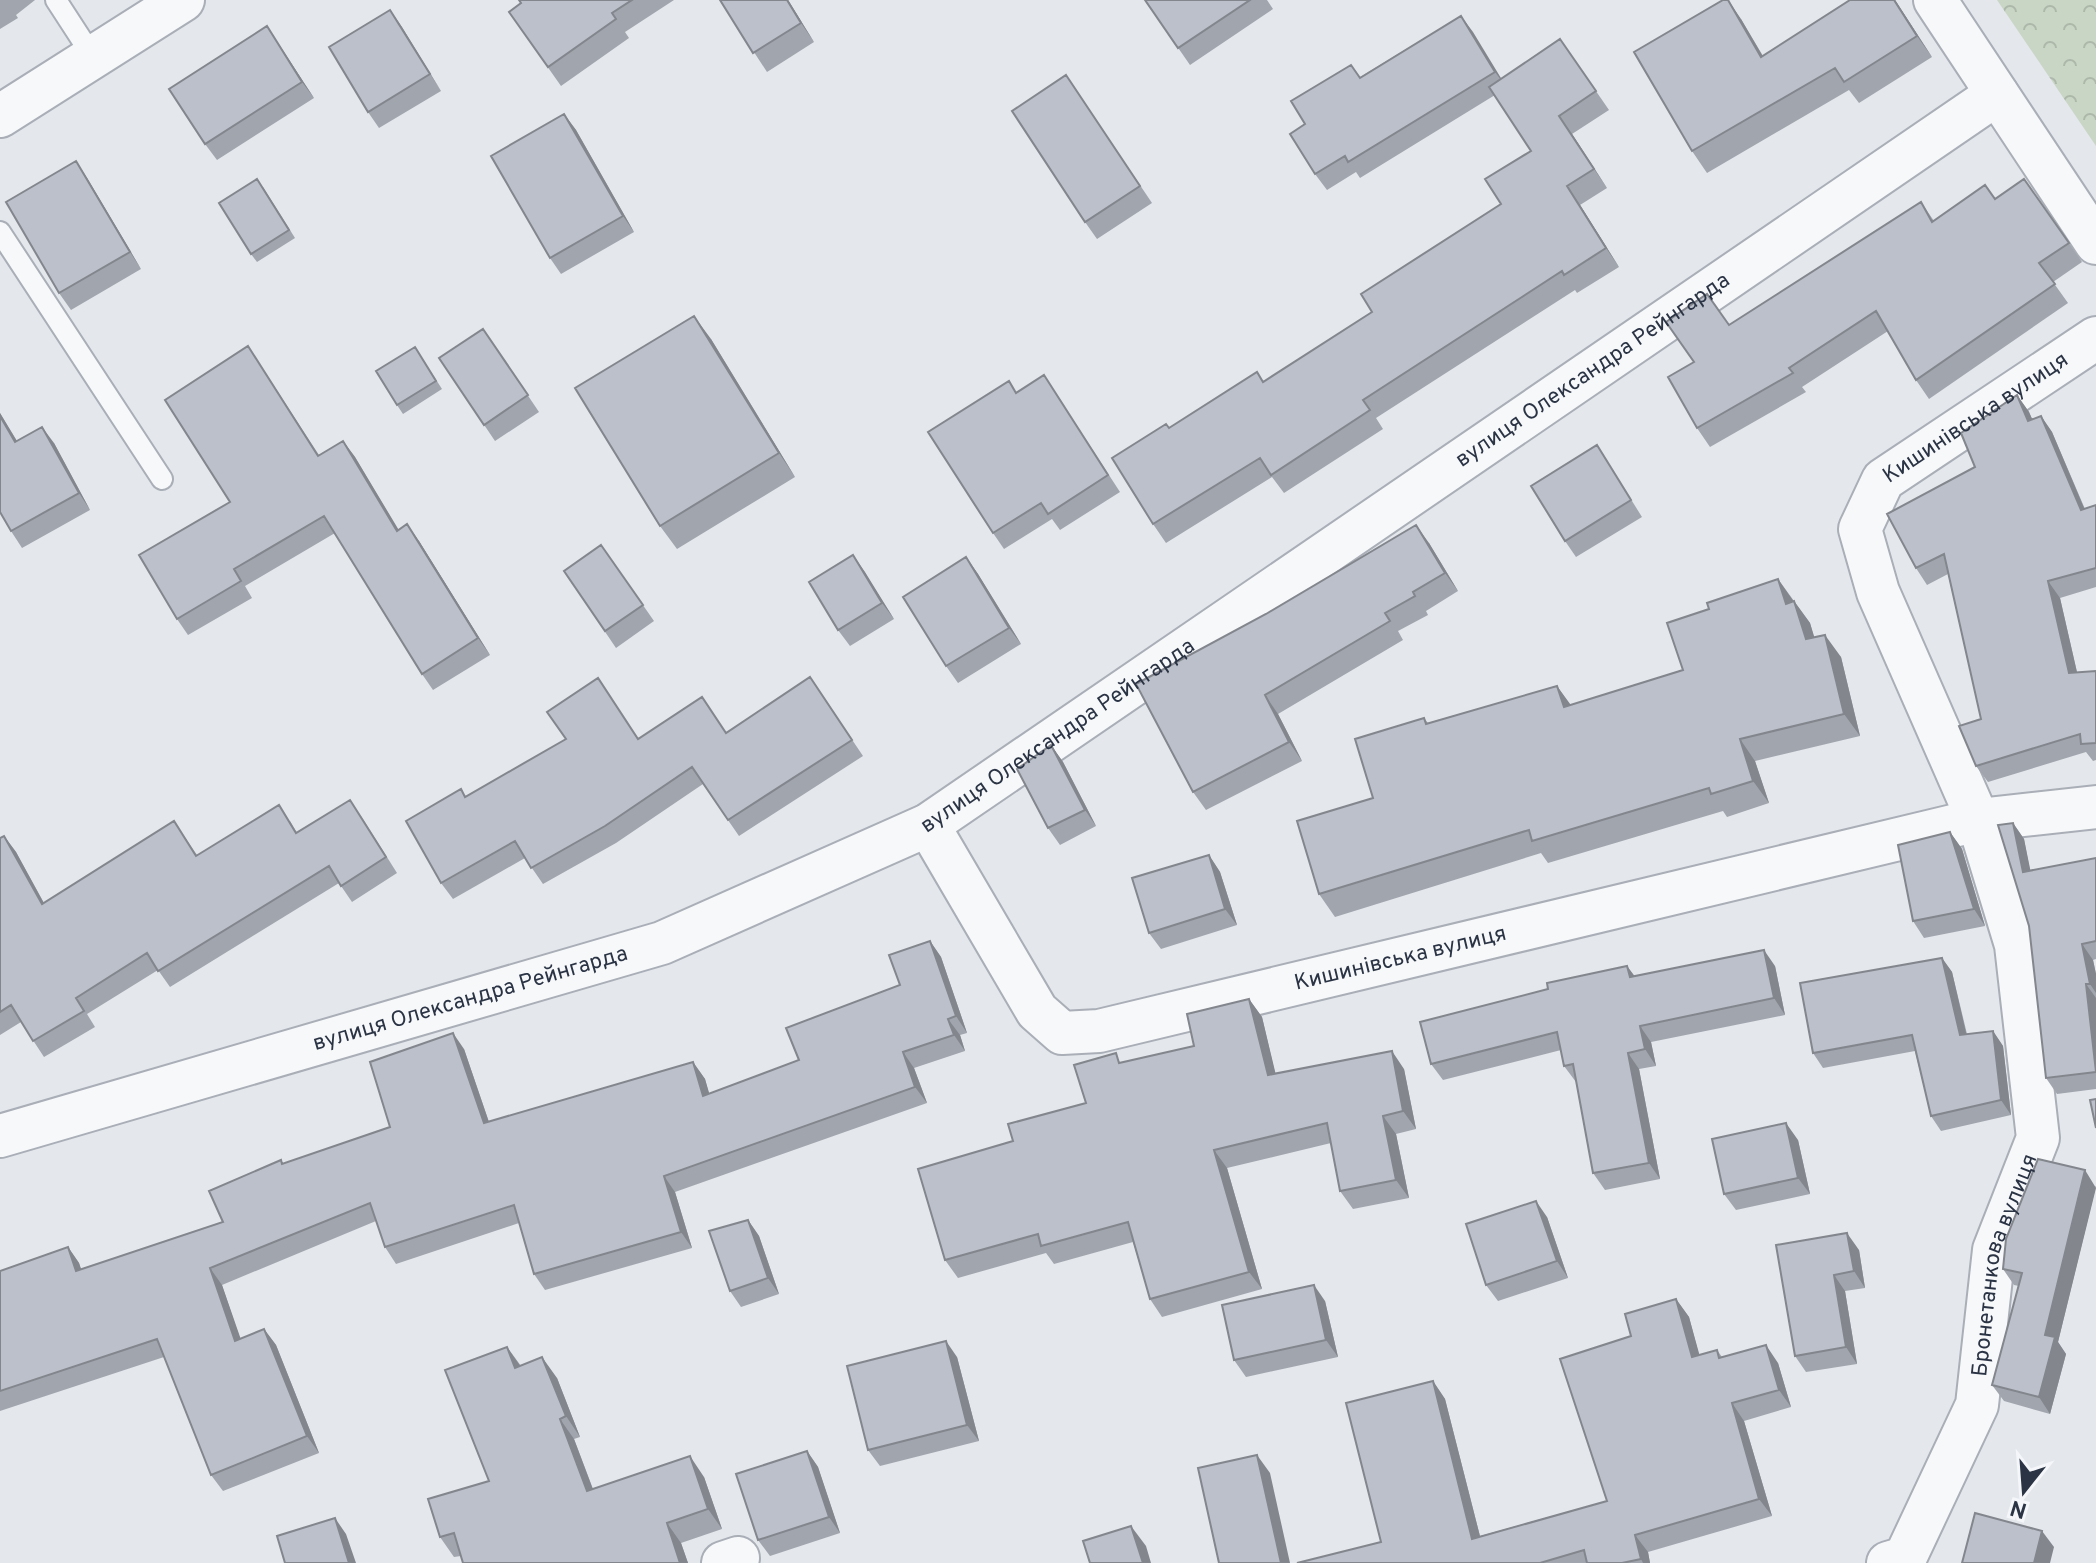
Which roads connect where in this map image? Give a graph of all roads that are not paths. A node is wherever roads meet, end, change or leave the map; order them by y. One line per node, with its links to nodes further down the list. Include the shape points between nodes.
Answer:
1 (56, 0): 4 (lane)
2 (183, 0): 4 (street)
3 (1935, 0): 5 (street)
4 (93, 57): 6 (street)
5 (1997, 94): 8 (street); 13 (street, вулиця Олександра Рейнгарда)
6 (0, 116)
7 (0, 232): 10 (lane)
8 (2096, 243)
9 (2096, 338): 12 (street, Кишинівська вулиця, via 1883,480 1860,529 1878,592)
10 (162, 479)
11 (2096, 807): 12 (street, Кишинівська вулиця)
12 (1978, 820): 13 (street, Кишинівська вулиця, via 1099,1031 1062,1033 1037,1011); 15 (street, Бронетанкова вулиця, via 2016,945 2038,1138 1994,1250 1977,1405)
13 (928, 825): 14 (street, вулиця Олександра Рейнгарда, via 662,943)
14 (0, 1136)
15 (1896, 1561)

